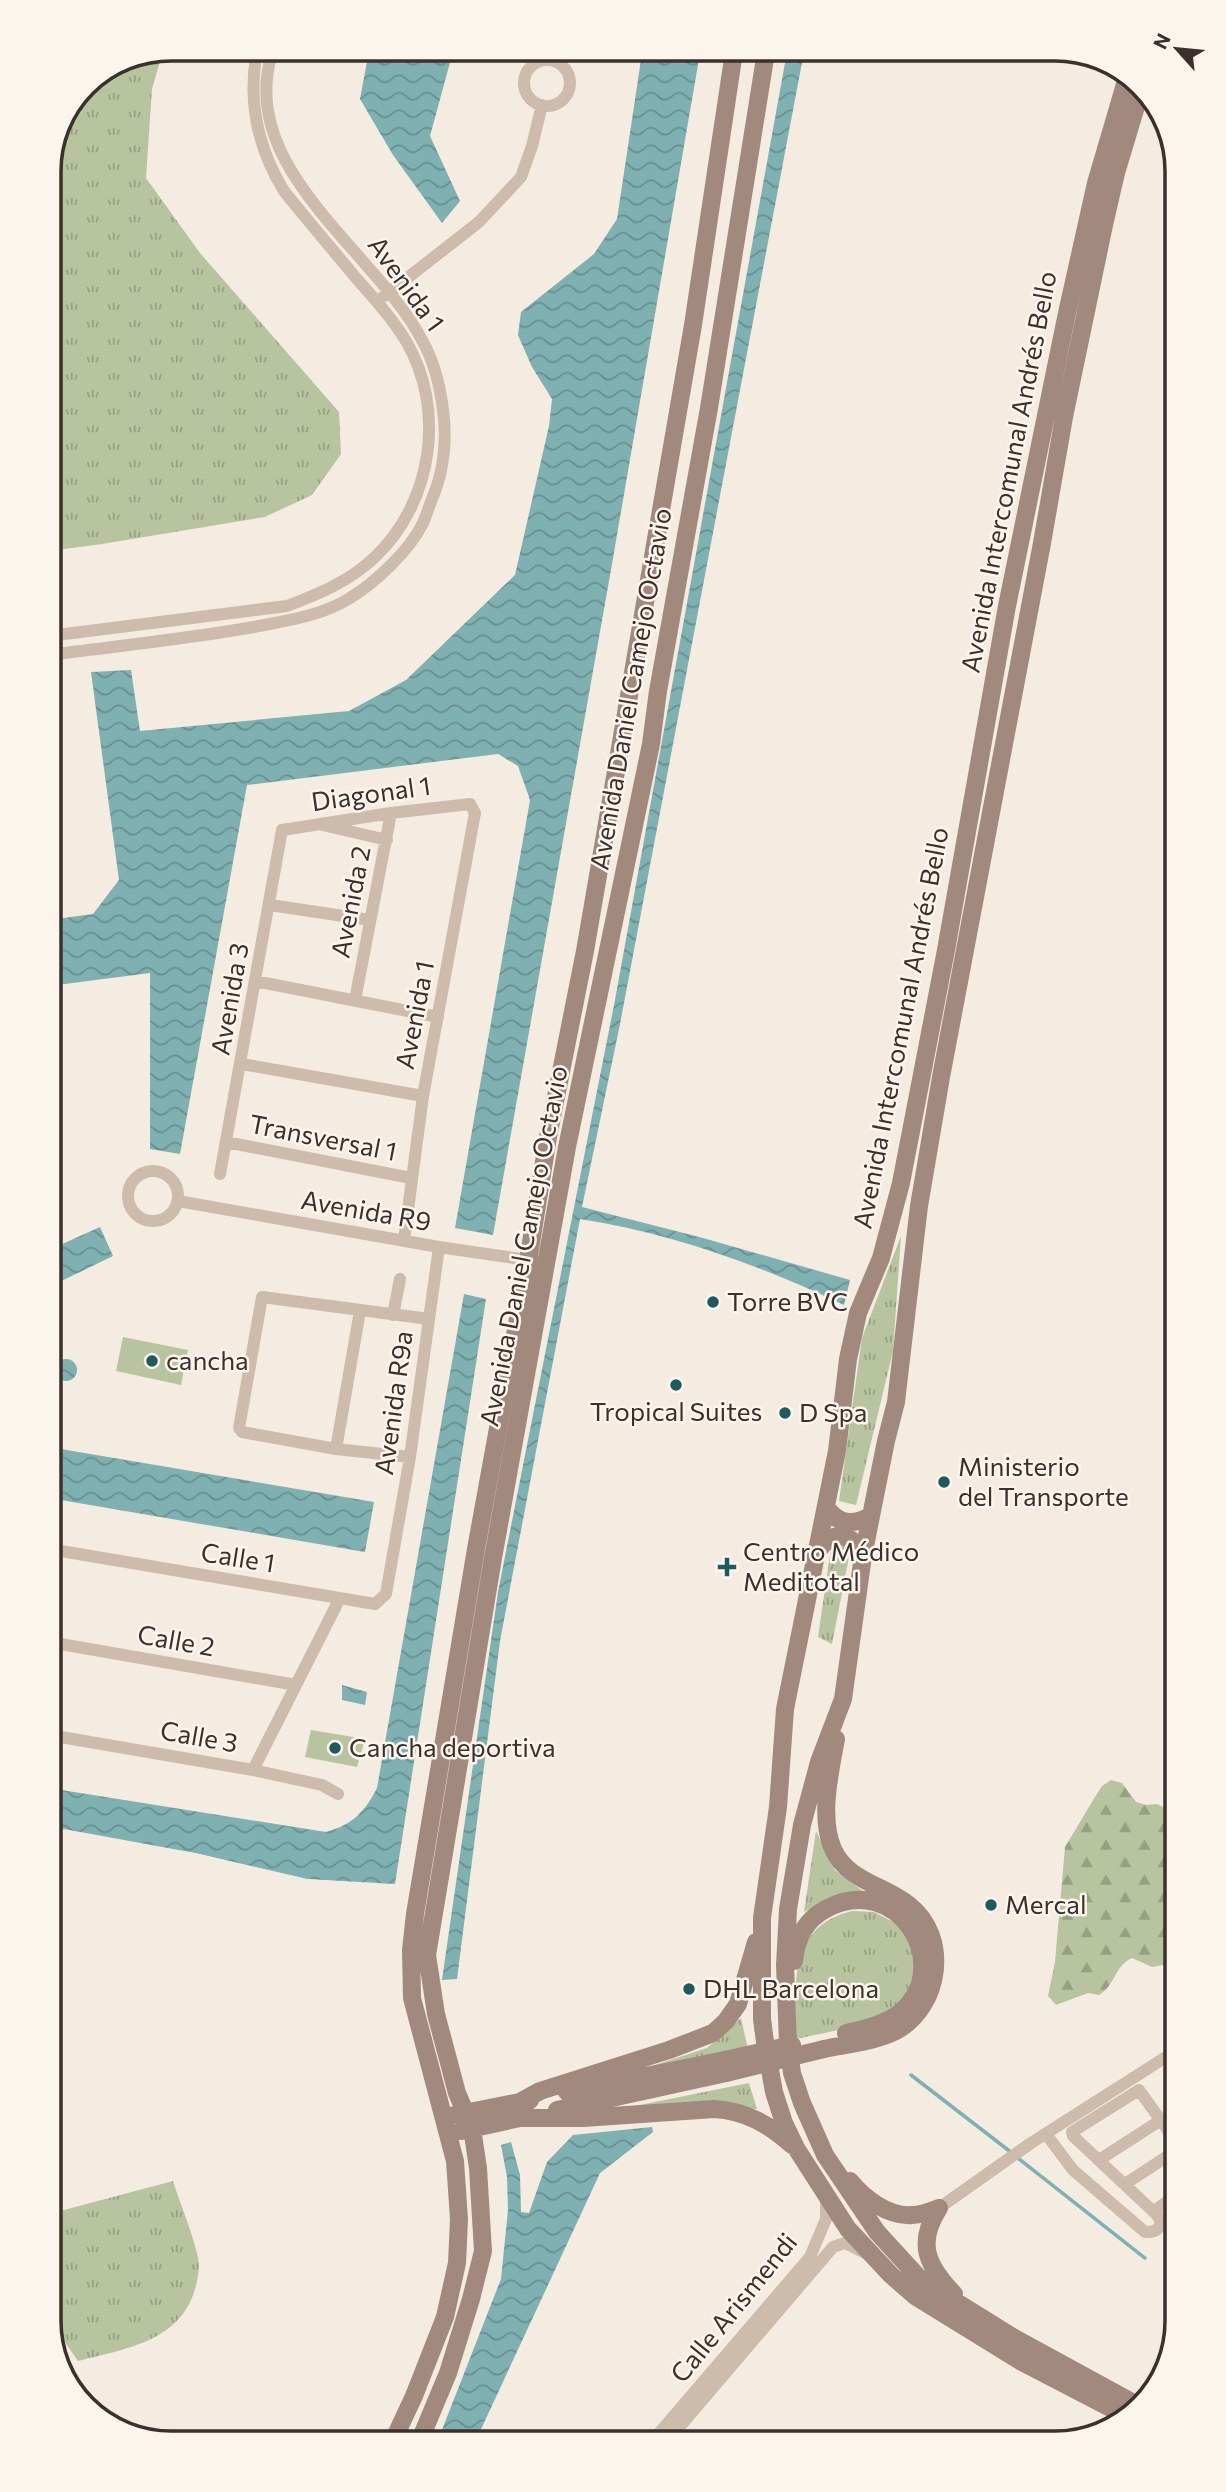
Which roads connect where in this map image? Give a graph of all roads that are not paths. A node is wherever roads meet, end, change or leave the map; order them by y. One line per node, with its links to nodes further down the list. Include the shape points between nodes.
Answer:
1 (256, 61): 9 (street, Avenida 1, via 252,100 273,173)
2 (270, 61): 8 (street, Avenida 1, via 267,104 281,154 298,182)
3 (733, 61): 32 (main road, Avenida Daniel Camejo Octavio, via 693,325)
4 (765, 61): 33 (main road, Avenida Daniel Camejo Octavio, via 651,744)
5 (1124, 86): 40 (main road, Avenida Intercomunal Andrés Bello, via 1066,313 1007,607 916,1110 881,1258 858,1313)
6 (1138, 100): 41 (main road, Avenida Intercomunal Andrés Bello, via 1116,173 1064,417 941,1077 919,1206 896,1402)
7 (542, 105): 8 (street, via 522,177 479,222)
8 (390, 292): 9 (street); 12 (street, Avenida 1, via 422,340 438,382 446,428 439,481 422,524 404,551 349,599 319,611 225,632)
9 (377, 302): 10 (street, Avenida 1, via 406,341 427,396 430,422 419,486 393,537 348,579 287,606)
10 (114, 628): 11 (street, Avenida 1); 12 (street)
11 (61, 635)
12 (116, 646): 13 (street, Avenida 1)
13 (61, 653)
14 (467, 804): 15 (street, Diagonal 1); 23 (street, Avenida 1, via 475,813)
15 (391, 813): 16 (street, Diagonal 1); 18 (street, Avenida 2)
16 (316, 824): 17 (street, Diagonal 1); 18 (street)
17 (282, 831): 19 (street, Avenida 3)
18 (387, 840): 20 (street, Avenida 2)
19 (270, 905): 20 (street); 21 (street, Avenida 3)
20 (370, 920): 22 (street, Avenida 2)
21 (255, 981): 22 (street); 24 (street, Avenida 3)
22 (355, 1000): 23 (street)
23 (438, 1017): 25 (street, Avenida 1)
24 (242, 1063): 25 (street); 26 (street, Avenida 3)
25 (423, 1096): 28 (street, Avenida 1)
26 (226, 1142): 27 (street, Avenida 3); 28 (street, Transversal 1)
27 (220, 1174)
28 (411, 1178): 30 (street, Avenida 1)
29 (178, 1201): 29 (street, via 169,1177 152,1171 135,1179 128,1196 135,1213 151,1221 168,1217); 30 (street, Avenida R9)
30 (404, 1240): 31 (street, Avenida R9)
31 (439, 1247): 32 (street, Avenida R9); 37 (street, Avenida R9a)
32 (527, 1260): 33 (street, Avenida R9); 60 (main road, Avenida Daniel Camejo Octavio, via 411,1950 412,1998)
33 (546, 1263): 59 (main road, Avenida Daniel Camejo Octavio, via 427,1955 436,2014)
34 (400, 1279): 36 (street)
35 (360, 1311): 36 (street); 38 (street); 38 (street, via 266,1297 260,1300 239,1428)
36 (393, 1314): 37 (street)
37 (429, 1319): 39 (street, Avenida R9a)
38 (336, 1449): 39 (street)
39 (410, 1457): 45 (street, Avenida R9a)
40 (826, 1507): 41 (main road, via 834,1518 846,1522); 42 (main road, Avenida Intercomunal Andrés Bello)
41 (870, 1516): 44 (main road, Avenida Intercomunal Andrés Bello)
42 (818, 1550): 44 (main road, via 833,1536 841,1536 859,1545); 53 (main road, Avenida Intercomunal Andrés Bello, via 786,1699 778,1807)
43 (61, 1551): 46 (street, Calle 1)
44 (863, 1556): 49 (main road, Avenida Intercomunal Andrés Bello)
45 (391, 1564): 46 (street, Calle 1, via 386,1594 375,1604)
46 (340, 1598): 48 (street)
47 (61, 1644): 48 (street, Calle 2)
48 (296, 1685): 51 (street)
49 (843, 1699): 54 (main road, Avenida Intercomunal Andrés Bello, via 802,1825 786,1936); 55 (main road, via 826,1822 833,1849 858,1878 894,1895 915,1912 931,1935 936,1970 921,2008 898,2030 880,2038)
50 (61, 1737): 51 (street, Calle 3)
51 (253, 1770): 52 (street, Calle 3, via 321,1784)
52 (338, 1794)
53 (762, 1918): 57 (main road, via 738,2004 713,2033 540,2091); 64 (main road, Avenida Intercomunal Andrés Bello, via 762,2019 769,2068)
54 (788, 2034): 55 (main road, via 795,1946 802,1931 813,1917 836,1904 868,1900 899,1914 916,1935 920,1976 915,1992 901,2011 886,2021); 63 (main road, Avenida Intercomunal Andrés Bello, via 792,2073)
55 (823, 2043): 57 (main road, bridge)
56 (1165, 2058): 62 (street)
57 (520, 2110): 59 (main road); 64 (main road, via 583,2118 735,2110 759,2120)
58 (1161, 2120): 61 (street); 66 (street); 66 (street, via 1139,2090 1072,2132)
59 (469, 2121): 60 (main road); 79 (main road, Avenida Daniel Camejo Octavio, via 478,2168 483,2251 448,2373)
60 (446, 2125): 78 (main road, Avenida Daniel Camejo Octavio, via 455,2161 457,2263 445,2317)
61 (1165, 2126)
62 (1046, 2134): 69 (street); 71 (street, via 1073,2169 1139,2229 1155,2232 1160,2228)
63 (816, 2136): 69 (main road, via 871,2201 911,2216); 74 (main road, Avenida Intercomunal Andrés Bello, via 877,2232 922,2280)
64 (796, 2148): 68 (main road, Avenida Intercomunal Andrés Bello)
65 (1165, 2158): 67 (street)
66 (1099, 2160): 67 (street)
67 (1125, 2184): 71 (street)
68 (826, 2196): 73 (main road, Avenida Intercomunal Andrés Bello); 80 (street, Calle Arismendi, via 826,2219 810,2257)
69 (939, 2208): 74 (main road, via 930,2222 930,2266)
70 (1165, 2209): 71 (street)
71 (1158, 2217): 72 (street)
72 (1165, 2220)
73 (877, 2261): 75 (main road, Avenida Intercomunal Andrés Bello, via 915,2296); 81 (street, Calle Arismendi, via 845,2243 833,2247)
74 (965, 2308): 75 (main road, Avenida Intercomunal Andrés Bello)
75 (1038, 2360): 76 (main road); 77 (main road, Avenida Intercomunal Andrés Bello)
76 (1131, 2399)
77 (1118, 2409)
78 (398, 2431)
79 (424, 2431)
80 (661, 2431)
81 (676, 2431)

